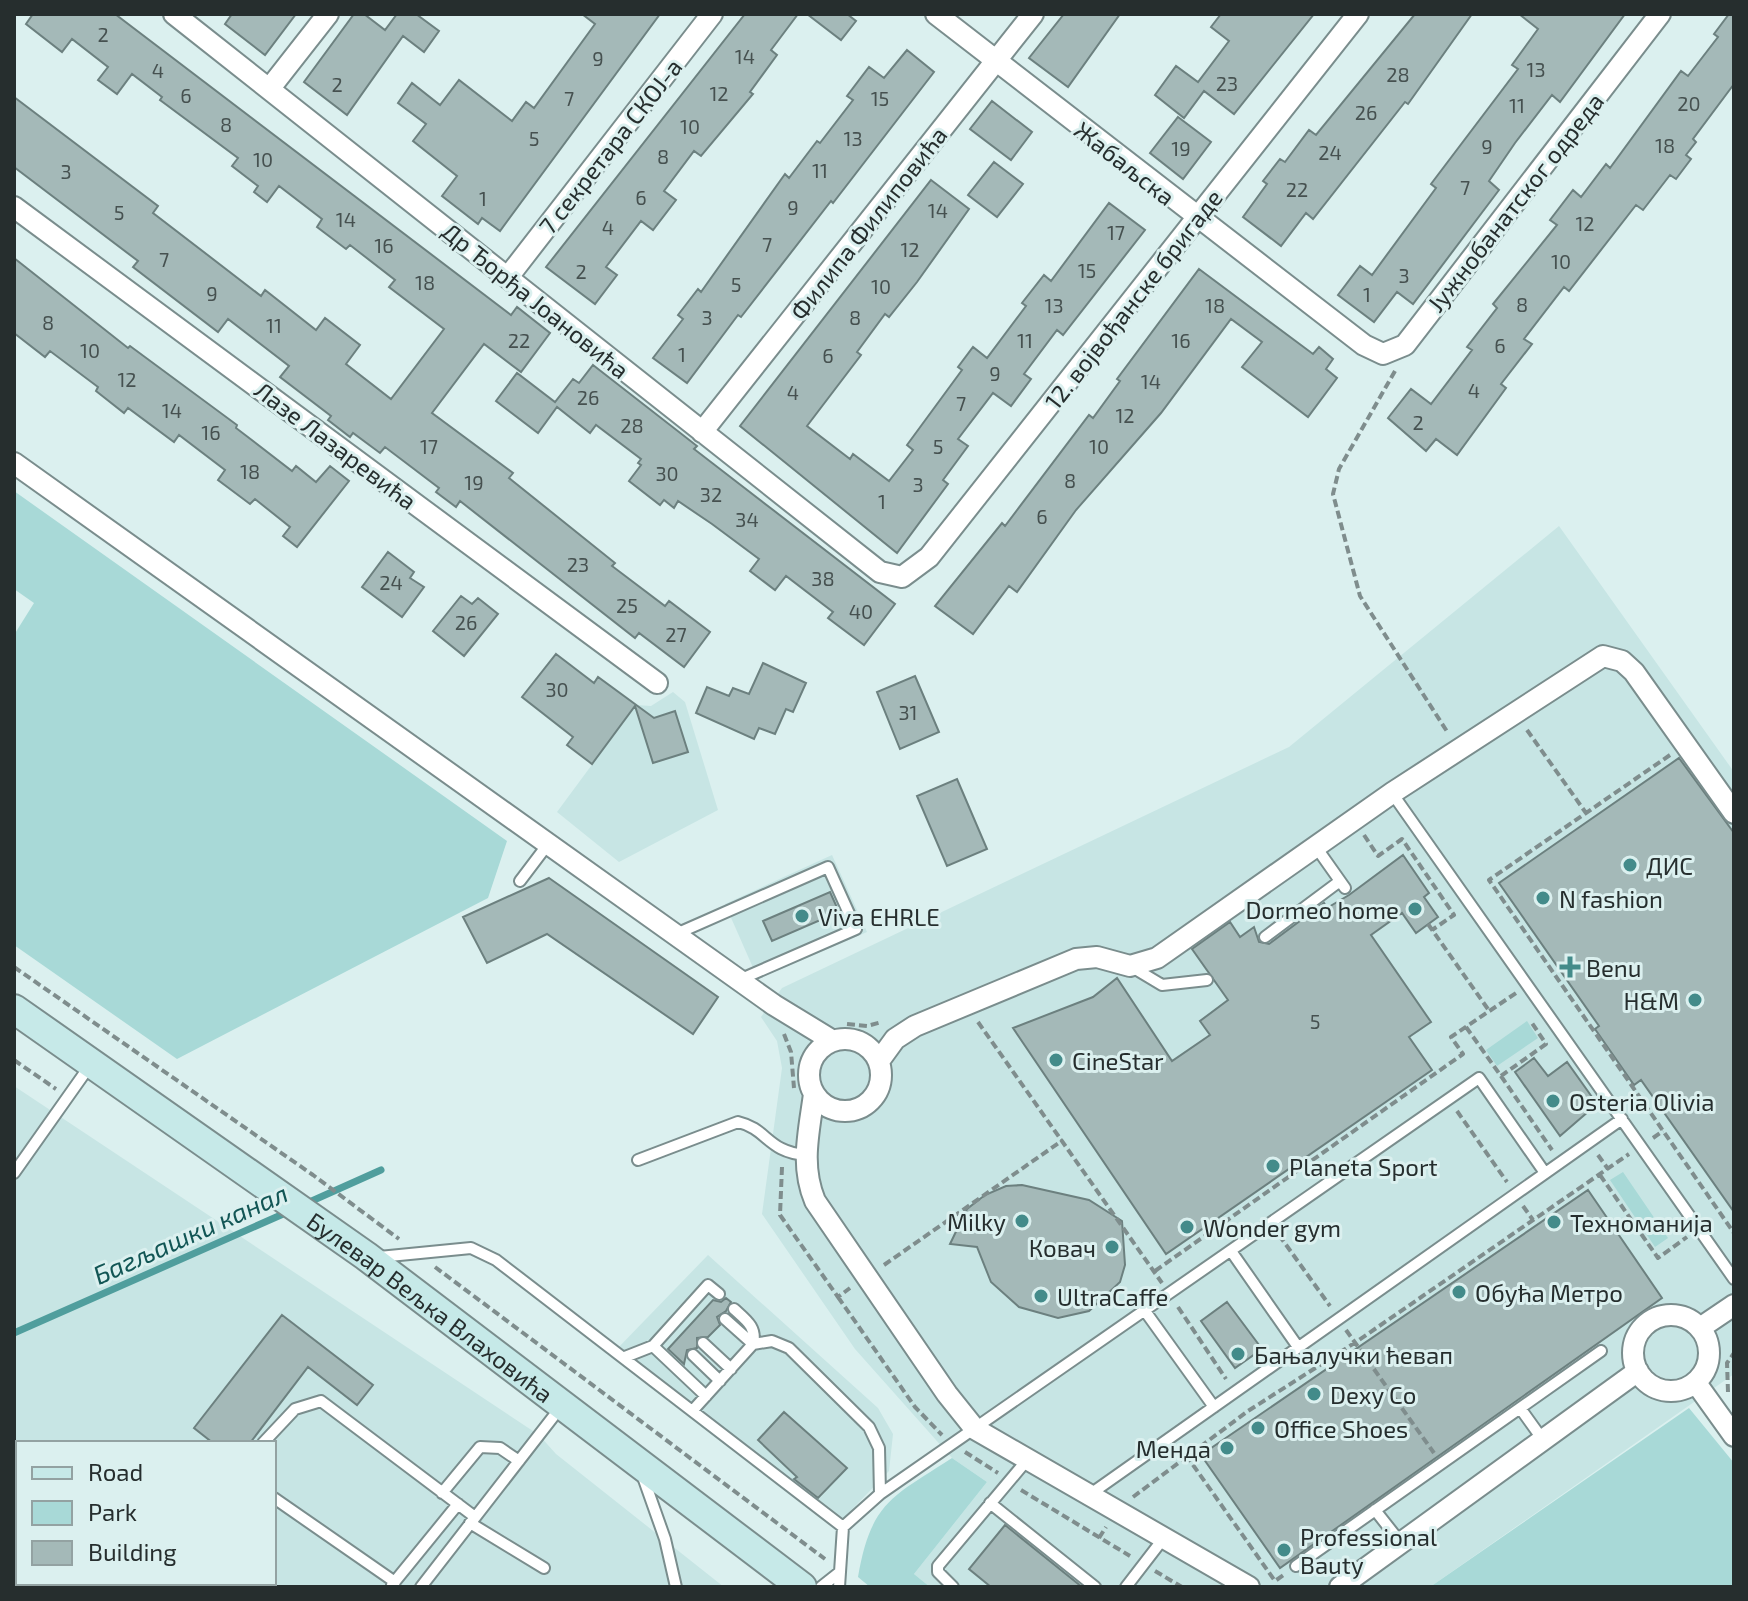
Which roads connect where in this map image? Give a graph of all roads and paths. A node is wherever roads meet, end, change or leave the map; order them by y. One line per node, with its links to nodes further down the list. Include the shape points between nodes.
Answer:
1 (174, 14): 9 (street, Др Ђорђа Јоановића)
2 (328, 14): 9 (street)
3 (712, 14): 12 (street, 7 секретара СКОЈ-а)
4 (936, 14): 8 (street, Жабаљска)
5 (1033, 14): 8 (street, Филипа Филиповића)
6 (1358, 14): 11 (street, 12. војвођанске бригаде)
7 (1660, 14): 13 (street, Јужнобанатског одреда)
8 (996, 62): 11 (street, Жабаљска); 14 (street, Филипа Филиповића)
9 (270, 88): 12 (street, Др Ђорђа Јоановића)
10 (14, 207): 17 (street, Лазе Лазаревића)
11 (1196, 219): 13 (street, Жабаљска, via 1355,339 1378,353); 16 (street, 12. војвођанске бригаде, via 929,557)
12 (508, 277): 14 (street, Др Ђорђа Јоановића)
13 (1401, 349): 20 (path, via 1397,368 1339,469 1333,494 1360,596)
14 (702, 432): 16 (street, Др Ђорђа Јоановића, via 880,572)
15 (14, 463): 25 (street)
16 (902, 577)
17 (657, 683)
18 (1514, 712): 19 (street, via 1594,660 1613,657 1634,672); 20 (street); 22 (path)
19 (1685, 745): 22 (path); 23 (street)
20 (1458, 749): 21 (street)
21 (1392, 793): 24 (street); 37 (lane)
22 (1586, 813): 34 (path, via 1489,880)
23 (1734, 813)
24 (1354, 820): 26 (street); 29 (path, via 1378,856 1402,839 1454,915)
25 (548, 844): 27 (lane); 30 (street)
26 (1316, 847): 31 (lane, via 1342,884); 32 (street, via 1157,958)
27 (520, 881)
28 (1428, 924): 29 (path)
29 (1432, 930): 43 (path)
30 (675, 934): 35 (street); 35 (lane, via 828,867 856,929)
31 (1265, 937)
32 (1130, 966): 36 (lane, via 1162,985); 39 (street, via 1097,957 1076,959)
33 (14, 967): 77 (path)
34 (1551, 969): 37 (path); 60 (path)
35 (739, 980): 42 (street)
36 (1207, 980)
37 (1528, 986): 38 (path); 59 (lane)
38 (1513, 996): 40 (path); 43 (path)
39 (966, 1005): 45 (street); 61 (path)
40 (1521, 1008)
41 (14, 1009): 52 (main road, Булевар Вељка Влаховића)
42 (781, 1010): 47 (street); 49 (street)
43 (1490, 1012): 46 (path)
44 (1530, 1020): 54 (path, via 1546,1044)
45 (915, 1026): 48 (street); 51 (street, via 895,1039)
46 (1466, 1027): 53 (path, via 1451,1037 1463,1054); 54 (path)
47 (833, 1041): 48 (street); 49 (street)
48 (857, 1041): 51 (street)
49 (813, 1058): 55 (street, via 809,1076)
50 (14, 1060): 56 (path)
51 (879, 1061): 58 (street, via 882,1079 875,1097 860,1109)
52 (91, 1063): 56 (lane); 78 (main road, Булевар Вељка Влаховића)
53 (1432, 1076): 57 (path); 70 (path)
54 (1501, 1076): 62 (path, via 1552,1150)
55 (814, 1094): 58 (street); 64 (street)
56 (68, 1097): 66 (lane)
57 (1449, 1099): 67 (lane, via 1479,1078); 69 (path); 73 (lane)
58 (832, 1109): 64 (street)
59 (1622, 1119): 63 (lane); 67 (lane)
60 (1663, 1131): 63 (path); 71 (path)
61 (1063, 1140): 79 (path); 80 (path)
62 (1561, 1143)
63 (1641, 1147): 68 (path); 74 (lane)
64 (806, 1148): 65 (lane, via 784,1153 738,1122); 80 (street, via 807,1181 815,1201)
65 (638, 1160)
66 (14, 1173)
67 (1545, 1173): 69 (lane)
68 (1600, 1175): 72 (path); 74 (path, via 1658,1258)
69 (1515, 1194): 72 (path); 91 (lane)
70 (1254, 1201): 73 (path); 79 (path)
71 (1721, 1214): 74 (path); 75 (path)
72 (1533, 1220): 96 (path)
73 (1271, 1223): 76 (lane); 91 (path)
74 (1699, 1229): 81 (lane)
75 (1734, 1233)
76 (1231, 1251): 83 (lane); 100 (lane)
77 (418, 1253): 78 (lane); 104 (lane, via 471,1248 496,1260); 141 (path)
78 (366, 1256): 112 (main road, Булевар Вељка Влаховића)
79 (1154, 1272): 83 (path)
80 (865, 1277): 117 (street)
81 (1734, 1279)
82 (719, 1294): 84 (lane, via 708,1285)
83 (1169, 1294): 88 (lane); 109 (path)
84 (699, 1295): 85 (lane); 89 (lane)
85 (709, 1305)
86 (1734, 1305): 92 (street)
87 (734, 1309): 98 (lane, via 751,1325)
88 (1145, 1311): 113 (lane); 117 (lane)
89 (677, 1319): 93 (lane); 94 (lane)
90 (725, 1319): 98 (lane)
91 (1338, 1319): 96 (path); 100 (lane)
92 (1700, 1328): 106 (street, via 1684,1317 1654,1319 1635,1342); 108 (street, via 1709,1350)
93 (687, 1329)
94 (667, 1331): 95 (lane); 99 (lane)
95 (677, 1340)
96 (1356, 1342): 116 (path); 125 (path)
97 (703, 1343): 105 (lane)
98 (753, 1344): 105 (lane); 127 (lane, via 772,1341 789,1348 869,1427 879,1448)
99 (653, 1346): 104 (lane); 111 (lane)
100 (1298, 1347): 109 (lane)
101 (1601, 1351): 114 (lane)
102 (1734, 1353): 110 (path, via 1727,1363)
103 (693, 1355): 107 (lane)
104 (625, 1357): 115 (lane)
105 (731, 1369): 107 (lane)
106 (1638, 1371): 108 (street, via 1664,1391); 120 (street)
107 (720, 1381): 111 (lane)
108 (1696, 1383): 118 (street)
109 (1235, 1392): 113 (lane); 116 (path)
110 (1728, 1395)
111 (706, 1396): 115 (lane)
112 (564, 1403): 121 (main road, Булевар Вељка Влаховића); 124 (lane)
113 (1214, 1407): 128 (lane)
114 (1520, 1408): 120 (lane); 125 (lane)
115 (694, 1409): 135 (lane)
116 (1248, 1411): 122 (path)
117 (975, 1429): 123 (street); 127 (lane)
118 (1734, 1436)
119 (265, 1441): 126 (lane, via 295,1409 321,1401)
120 (1545, 1442): 138 (street)
121 (631, 1455): 144 (main road, Булевар Вељка Влаховића); 146 (lane, via 652,1500)
122 (1186, 1455): 133 (path); 139 (path, via 1275,1581)
123 (1027, 1460): 128 (street); 130 (lane)
124 (519, 1461): 126 (lane, via 500,1448 480,1447); 134 (lane)
125 (1442, 1463): 132 (lane)
126 (442, 1493): 131 (lane)
127 (880, 1494): 135 (lane)
128 (1087, 1496): 133 (street)
129 (276, 1499): 143 (lane)
130 (990, 1503): 148 (lane, via 938,1566); 149 (lane)
131 (458, 1504): 134 (lane); 143 (lane)
132 (1375, 1510): 138 (lane); 139 (lane)
133 (1115, 1512): 136 (path); 137 (street)
134 (472, 1520): 140 (lane); 145 (lane)
135 (843, 1527): 141 (lane)
136 (1099, 1538)
137 (1163, 1539): 150 (lane); 152 (street)
138 (1401, 1543): 153 (street)
139 (1296, 1566)
140 (544, 1568)
141 (840, 1572): 144 (lane); 147 (lane)
142 (1169, 1579): 151 (path)
143 (392, 1584)
144 (808, 1586)
145 (421, 1587)
146 (676, 1587)
147 (839, 1587)
148 (953, 1587)
149 (1095, 1587)
150 (1126, 1587)
151 (1162, 1587)
152 (1249, 1587)
153 (1340, 1587)

